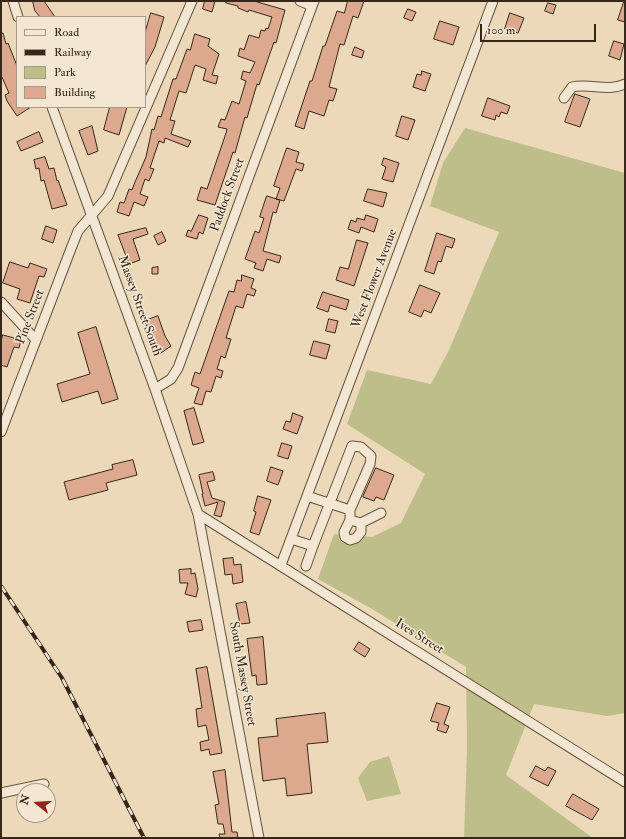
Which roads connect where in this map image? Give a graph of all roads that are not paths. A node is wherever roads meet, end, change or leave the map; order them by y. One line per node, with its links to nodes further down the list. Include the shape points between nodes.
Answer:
1 (12, 1): 6 (street)
2 (192, 1): 10 (street, Pine Street)
3 (300, 1): 5 (street)
4 (493, 1): 18 (street, West Flower Avenue)
5 (313, 3): 15 (street, Paddock Street, via 178,368 171,379)
6 (18, 16)
7 (625, 84): 8 (street, via 613,88 572,87)
8 (564, 98)
9 (52, 108): 12 (street, Massey Street South)
10 (146, 108)
11 (146, 108): 12 (street, Pine Street, via 108,196)
12 (91, 215): 14 (street, Pine Street, via 78,231); 15 (street, Massey Street South)
13 (1, 302): 14 (street)
14 (36, 340): 16 (street, Pine Street)
15 (156, 389): 21 (street, Massey Street South)
16 (3, 418): 17 (street, Pine Street)
17 (1, 432)
18 (307, 496): 19 (street); 24 (street, West Flower Avenue)
19 (330, 504): 22 (street); 22 (street, via 352,446 361,447 371,456 370,464); 25 (street)
20 (381, 513): 23 (street)
21 (198, 514): 26 (street, Ives Street); 31 (street, South Massey Street)
22 (350, 515): 23 (street); 23 (street, via 344,532 345,537 350,540 356,538 361,532)
23 (361, 523)
24 (291, 539): 25 (street); 26 (street, West Flower Avenue)
25 (313, 546): 27 (street)
26 (281, 565): 28 (street, Ives Street)
27 (306, 566)
28 (625, 782)
29 (16, 790): 30 (street)
30 (1, 793)
31 (259, 838)

